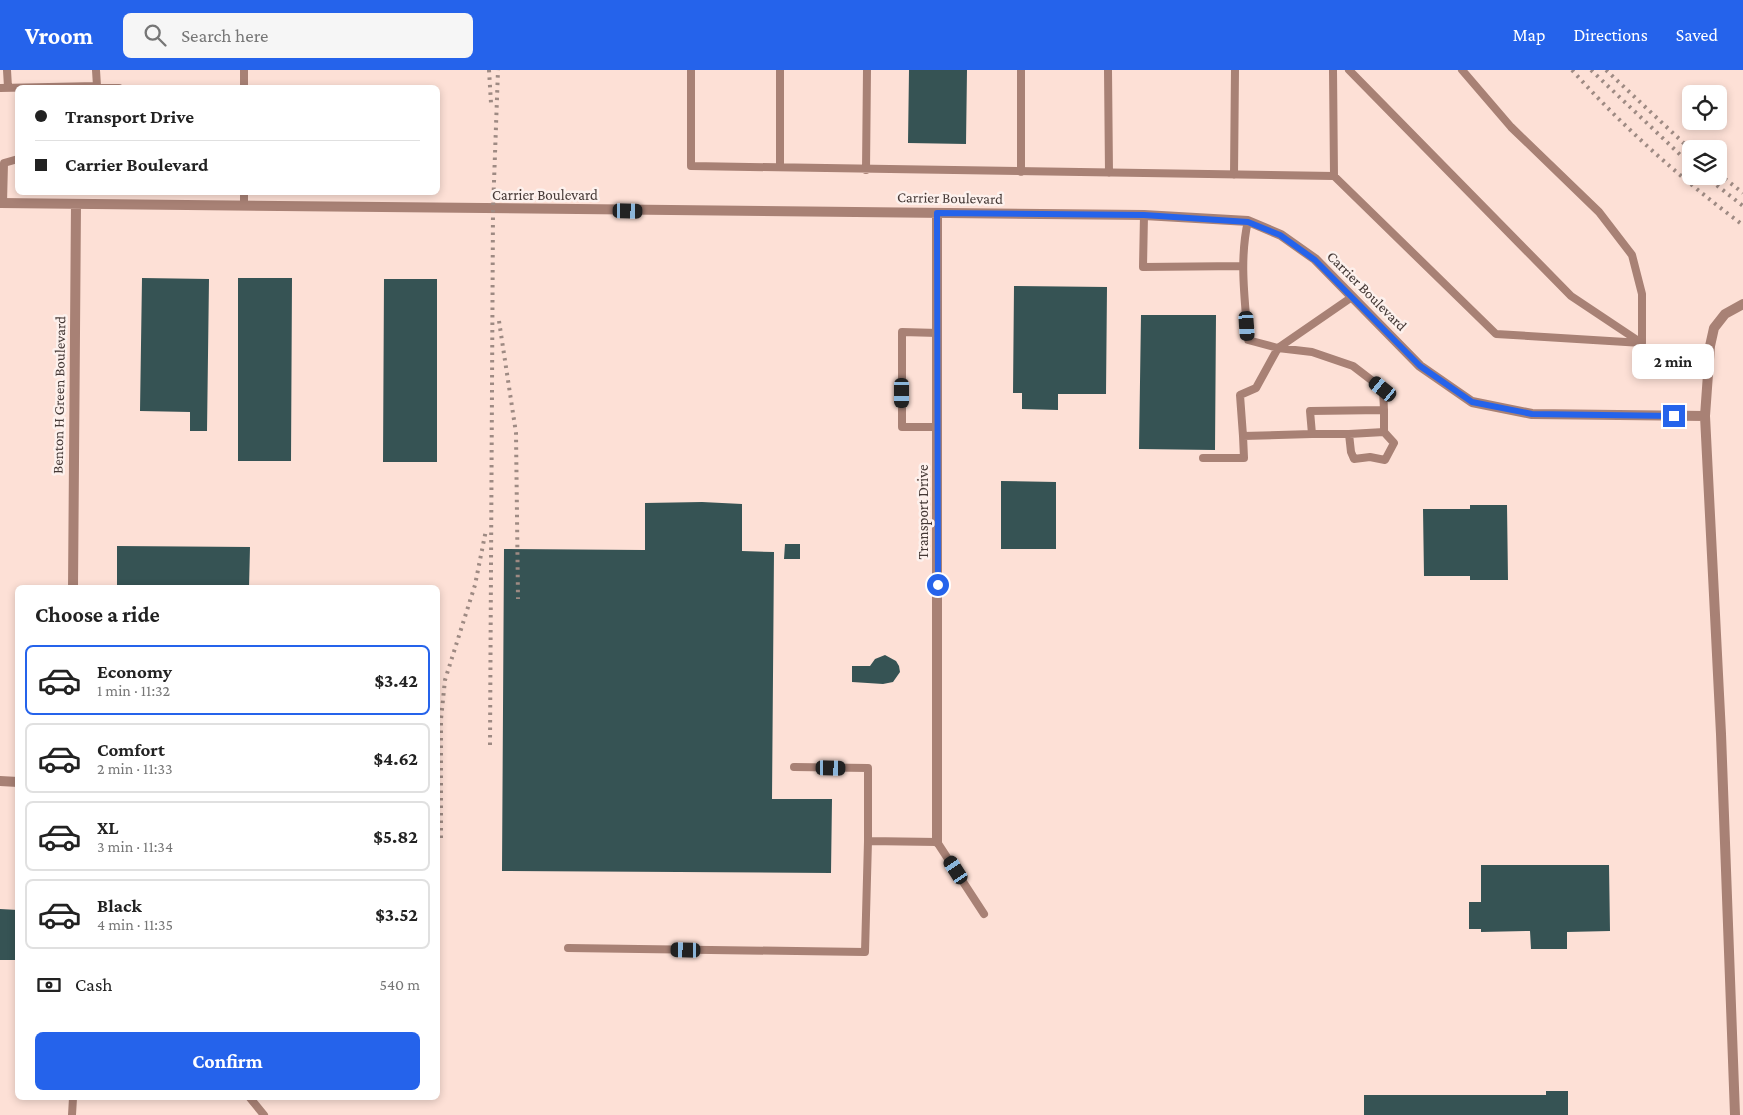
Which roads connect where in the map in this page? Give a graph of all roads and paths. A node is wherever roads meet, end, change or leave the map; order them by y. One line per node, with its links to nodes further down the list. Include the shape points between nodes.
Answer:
1 (7, 70): 15 (lane)
2 (96, 70): 13 (lane)
3 (244, 70): 14 (lane)
4 (691, 70): 18 (lane, via 691,166)
5 (780, 70): 18 (lane)
6 (867, 70): 19 (lane)
7 (1021, 70): 20 (lane)
8 (1108, 70): 21 (lane)
9 (1235, 70): 22 (lane)
10 (1333, 70): 23 (lane)
11 (1349, 70): 35 (lane, via 1570,296)
12 (1462, 70): 35 (lane, via 1511,128 1598,212 1632,255 1642,294)
13 (97, 85)
14 (244, 85)
15 (4, 87)
16 (15, 160): 17 (lane)
17 (2, 163): 25 (lane)
18 (780, 167): 19 (lane)
19 (866, 170): 20 (lane)
20 (1020, 172): 21 (lane)
21 (1109, 173): 22 (lane)
22 (1234, 175): 23 (lane)
23 (1334, 176): 35 (lane, via 1496,334)
24 (244, 195): 27 (lane)
25 (2, 203): 26 (street, Carrier Boulevard)
26 (76, 204): 27 (street, Carrier Boulevard); 45 (street, Benton H Green Boulevard)
27 (244, 206): 28 (street, Carrier Boulevard)
28 (937, 213): 29 (street, Carrier Boulevard); 34 (street, Transport Drive)
29 (1144, 215): 30 (street, Carrier Boulevard); 31 (lane, via 1143,267)
30 (1248, 222): 31 (lane, via 1243,243); 32 (street, Carrier Boulevard, via 1280,235 1315,260)
31 (1243, 266): 36 (lane, via 1248,340)
32 (1352, 297): 36 (lane); 38 (street, Carrier Boulevard, via 1420,366 1472,402 1532,414)
33 (1743, 304): 38 (street, via 1725,314 1714,328)
34 (938, 333): 39 (street, Transport Drive); 39 (lane, via 902,332 902,427)
35 (1642, 343)
36 (1278, 348): 37 (lane, via 1312,352 1353,366 1383,389); 43 (lane, via 1256,388 1240,395)
37 (1384, 410): 40 (lane); 41 (lane, via 1310,411)
38 (1705, 416): 57 (street)
39 (938, 427): 50 (street, Transport Drive)
40 (1384, 432): 42 (lane); 42 (lane, via 1394,443 1386,460 1354,459)
41 (1312, 434): 42 (lane); 43 (lane)
42 (1350, 434)
43 (1243, 436): 44 (lane, via 1244,458)
44 (1202, 458)
45 (73, 585)
46 (794, 767): 49 (lane, via 868,768)
47 (0, 781): 48 (street)
48 (15, 782)
49 (868, 841): 50 (lane); 52 (lane, via 864,952)
50 (937, 842): 51 (lane)
51 (984, 914)
52 (568, 948)
53 (72, 1100): 55 (lane)
54 (252, 1100): 56 (lane)
55 (72, 1115)
56 (264, 1115)
57 (1736, 1115)

